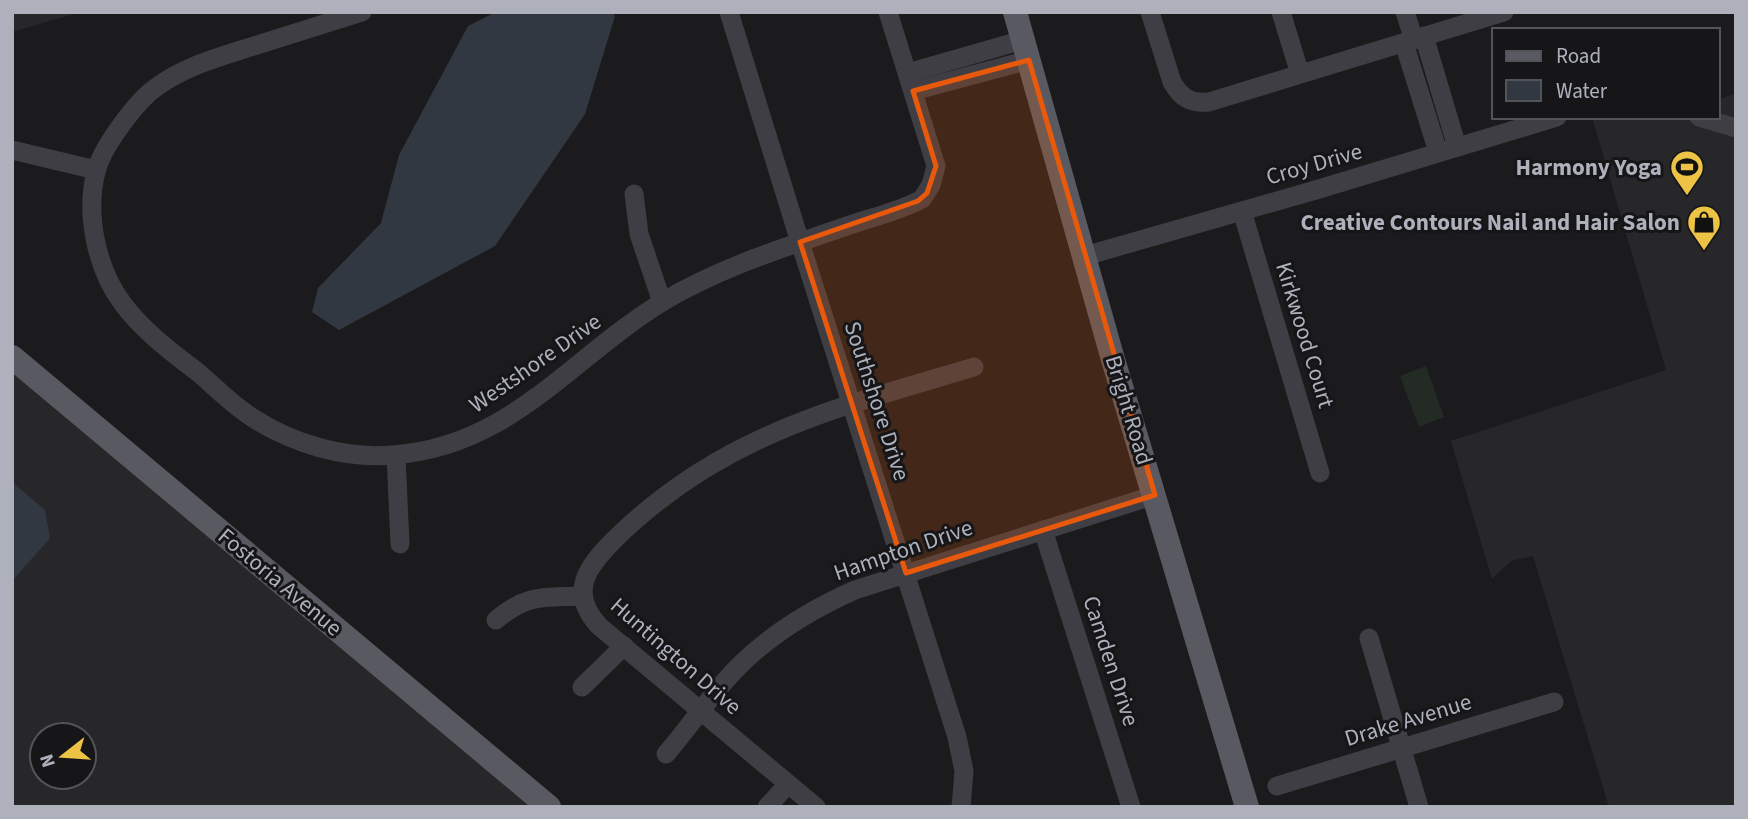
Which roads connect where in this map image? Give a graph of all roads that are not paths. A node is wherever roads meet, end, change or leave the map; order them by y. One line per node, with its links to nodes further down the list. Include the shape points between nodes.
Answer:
1 (362, 12): 18 (street, via 210,60 166,80 131,112)
2 (729, 12): 21 (street, Southshore Drive)
3 (888, 12): 12 (street)
4 (1015, 12): 10 (main road, Bright Road)
5 (1150, 12): 11 (street, via 1172,82 1186,100 1209,102)
6 (1281, 12): 11 (street)
7 (1405, 12): 9 (street)
8 (1504, 12): 9 (street)
9 (1414, 40): 11 (street); 17 (street)
10 (1026, 50): 12 (street); 22 (main road, Bright Road)
11 (1300, 74)
12 (910, 82): 21 (street, Westshore Drive, via 936,166 927,193 918,201)
13 (1549, 119): 17 (street, Croy Drive)
14 (1706, 119): 15 (street)
15 (1736, 128)
16 (12, 150): 18 (street)
17 (1448, 150): 20 (street, Croy Drive)
18 (96, 170): 27 (street, Westshore Drive, via 94,215 101,261 135,319 271,429 336,451)
19 (634, 194): 23 (street, via 639,234)
20 (1242, 211): 22 (street, Croy Drive); 28 (street, Kirkwood Court)
21 (800, 242): 23 (street, Westshore Drive, via 699,282); 26 (street, Southshore Drive)
22 (1085, 257): 29 (main road, Bright Road)
23 (663, 302): 27 (street, Westshore Drive, via 492,427 450,445)
24 (12, 357): 44 (main road, Fostoria Avenue)
25 (974, 367): 26 (street, Huntington Drive)
26 (852, 403): 32 (street, Southshore Drive); 33 (street, Huntington Drive, via 774,431 683,482 596,558 585,577)
27 (396, 455): 31 (street)
28 (1320, 473)
29 (1155, 495): 30 (street, Hampton Drive); 49 (main road, Bright Road)
30 (1043, 530): 32 (street, Hampton Drive); 48 (street, Camden Drive)
31 (400, 544)
32 (906, 573): 39 (street, Hampton Drive, via 855,590 792,623 737,668); 47 (street, Southshore Drive, via 960,748 964,771)
33 (583, 596): 34 (street, via 523,601); 36 (street, Huntington Drive, via 592,618)
34 (496, 620)
35 (1368, 638): 40 (street)
36 (624, 646): 37 (street); 39 (street, Huntington Drive)
37 (582, 687)
38 (1554, 702): 40 (street, Drake Avenue)
39 (702, 712): 41 (street, Hampton Drive); 42 (street, Huntington Drive)
40 (1402, 747): 43 (street, Drake Avenue); 50 (street)
41 (666, 754)
42 (788, 784): 45 (street); 46 (street, Huntington Drive)
43 (1277, 786)
44 (549, 807)
45 (767, 807)
46 (816, 807)
47 (961, 807)
48 (1131, 807)
49 (1247, 807)
50 (1419, 807)

